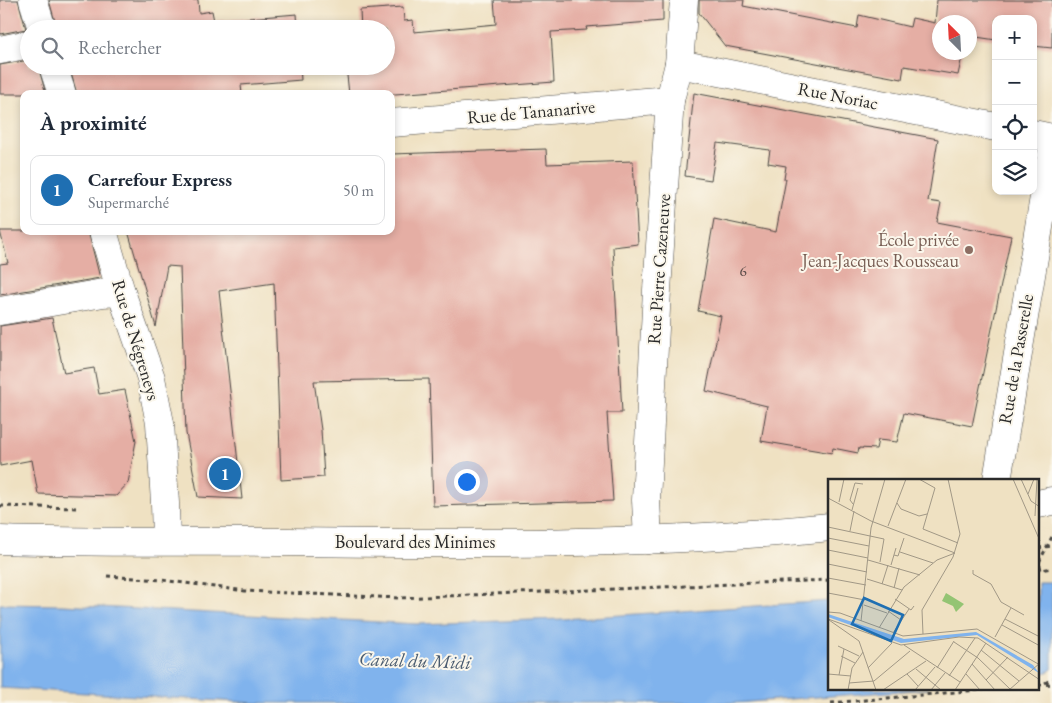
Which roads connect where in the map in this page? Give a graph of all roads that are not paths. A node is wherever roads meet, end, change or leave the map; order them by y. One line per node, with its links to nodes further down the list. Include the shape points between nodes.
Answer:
1 (33, 0): 3 (street)
2 (684, 0): 6 (street, Rue Pierre Cazeneuve)
3 (39, 20)
4 (20, 46): 5 (street)
5 (0, 50)
6 (679, 64): 9 (street, Rue Pierre Cazeneuve); 11 (street, Rue Noriac)
7 (56, 75): 8 (street)
8 (61, 90)
9 (670, 100): 10 (street, Rue de Tananarive); 21 (street, Rue Pierre Cazeneuve, via 646,500)
10 (395, 123)
11 (992, 126)
12 (1037, 135): 13 (street)
13 (1052, 138)
14 (1052, 149): 18 (street, Rue de la Passerelle)
15 (104, 235): 16 (street, Rue de Négreneys)
16 (120, 292): 17 (street); 22 (street, Rue de Négreneys, via 151,378 160,423)
17 (0, 311)
18 (997, 479)
19 (828, 527): 21 (street, Boulevard des Minimes)
20 (0, 540): 22 (street, Boulevard des Minimes, via 82,543)
21 (648, 540): 22 (street, Boulevard des Minimes)
22 (166, 541)

